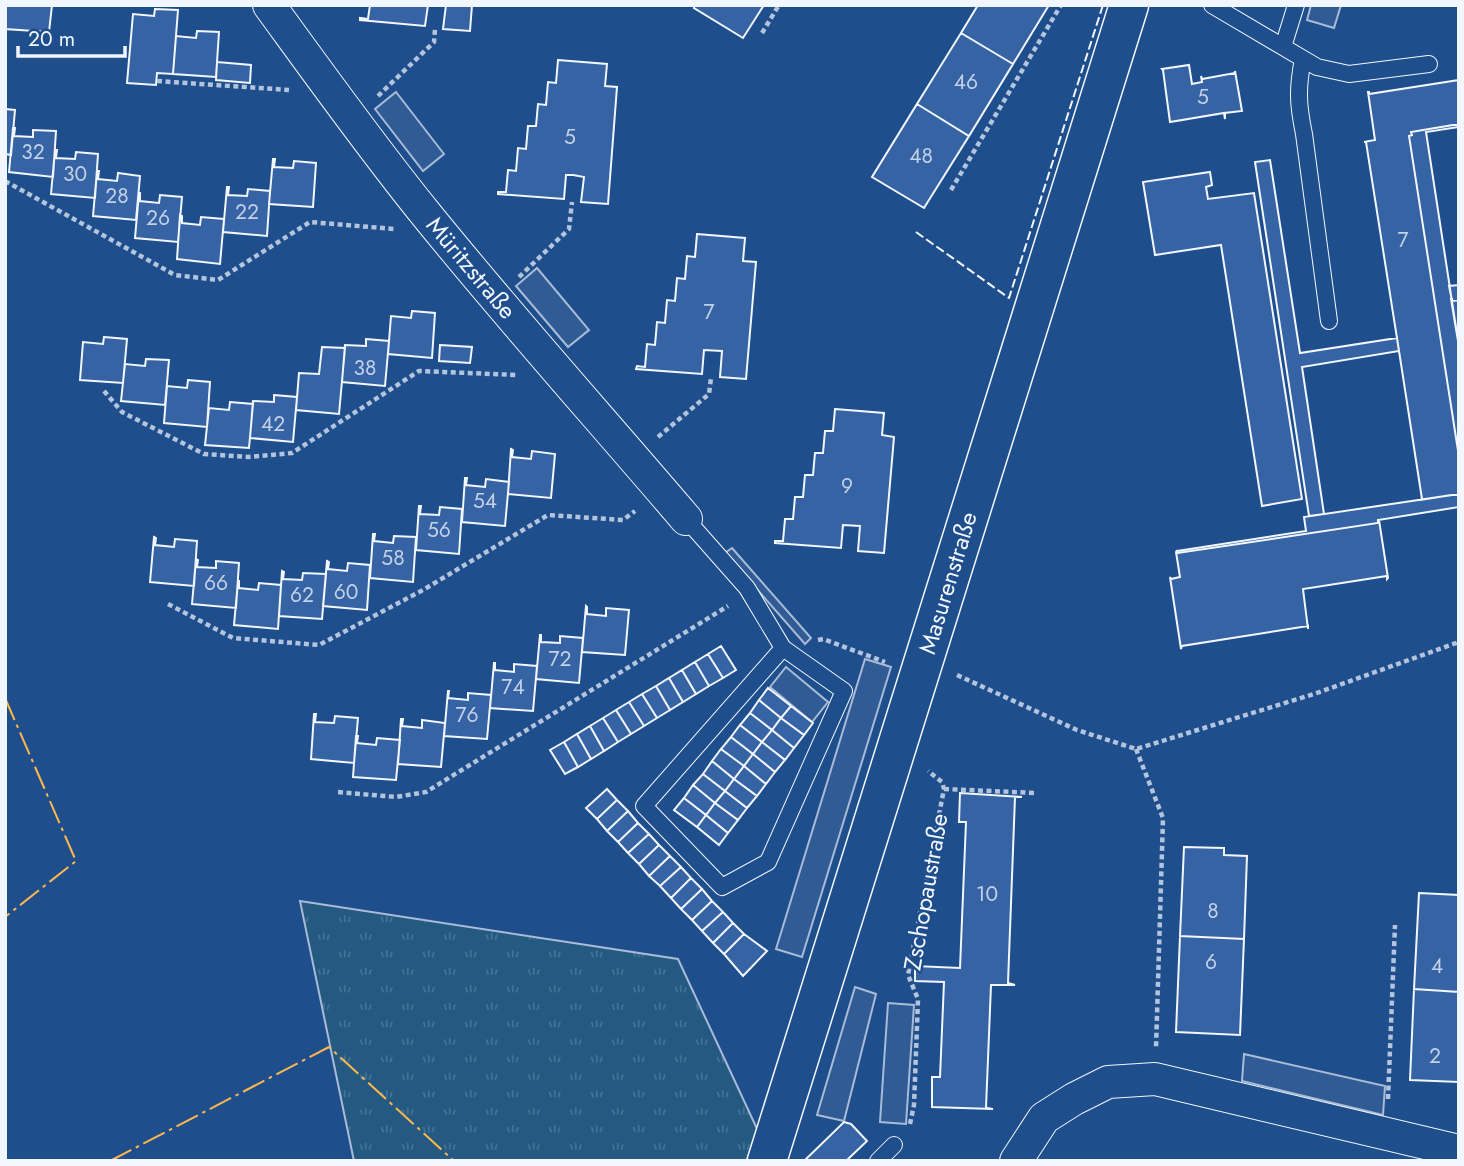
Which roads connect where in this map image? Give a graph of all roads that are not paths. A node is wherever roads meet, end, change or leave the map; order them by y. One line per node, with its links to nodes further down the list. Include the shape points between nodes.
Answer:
1 (269, 5): 9 (street, Müritzstraße, via 425,213)
2 (1129, 5): 13 (main road, Masurenstraße)
3 (1212, 5): 5 (lane)
4 (1296, 5): 5 (lane)
5 (1283, 47): 6 (lane)
6 (1303, 59): 7 (lane, via 1349,74); 8 (lane, via 1299,110)
7 (1429, 64)
8 (1329, 321)
9 (686, 519): 10 (lane, via 747,588)
10 (783, 648): 10 (lane, via 844,691 768,862 722,887 644,806)
11 (894, 1145): 14 (lane)
12 (1459, 1151): 15 (street, via 1155,1079 1108,1082 1074,1099 1044,1118)
13 (767, 1161)
14 (878, 1161)
15 (1016, 1161)

